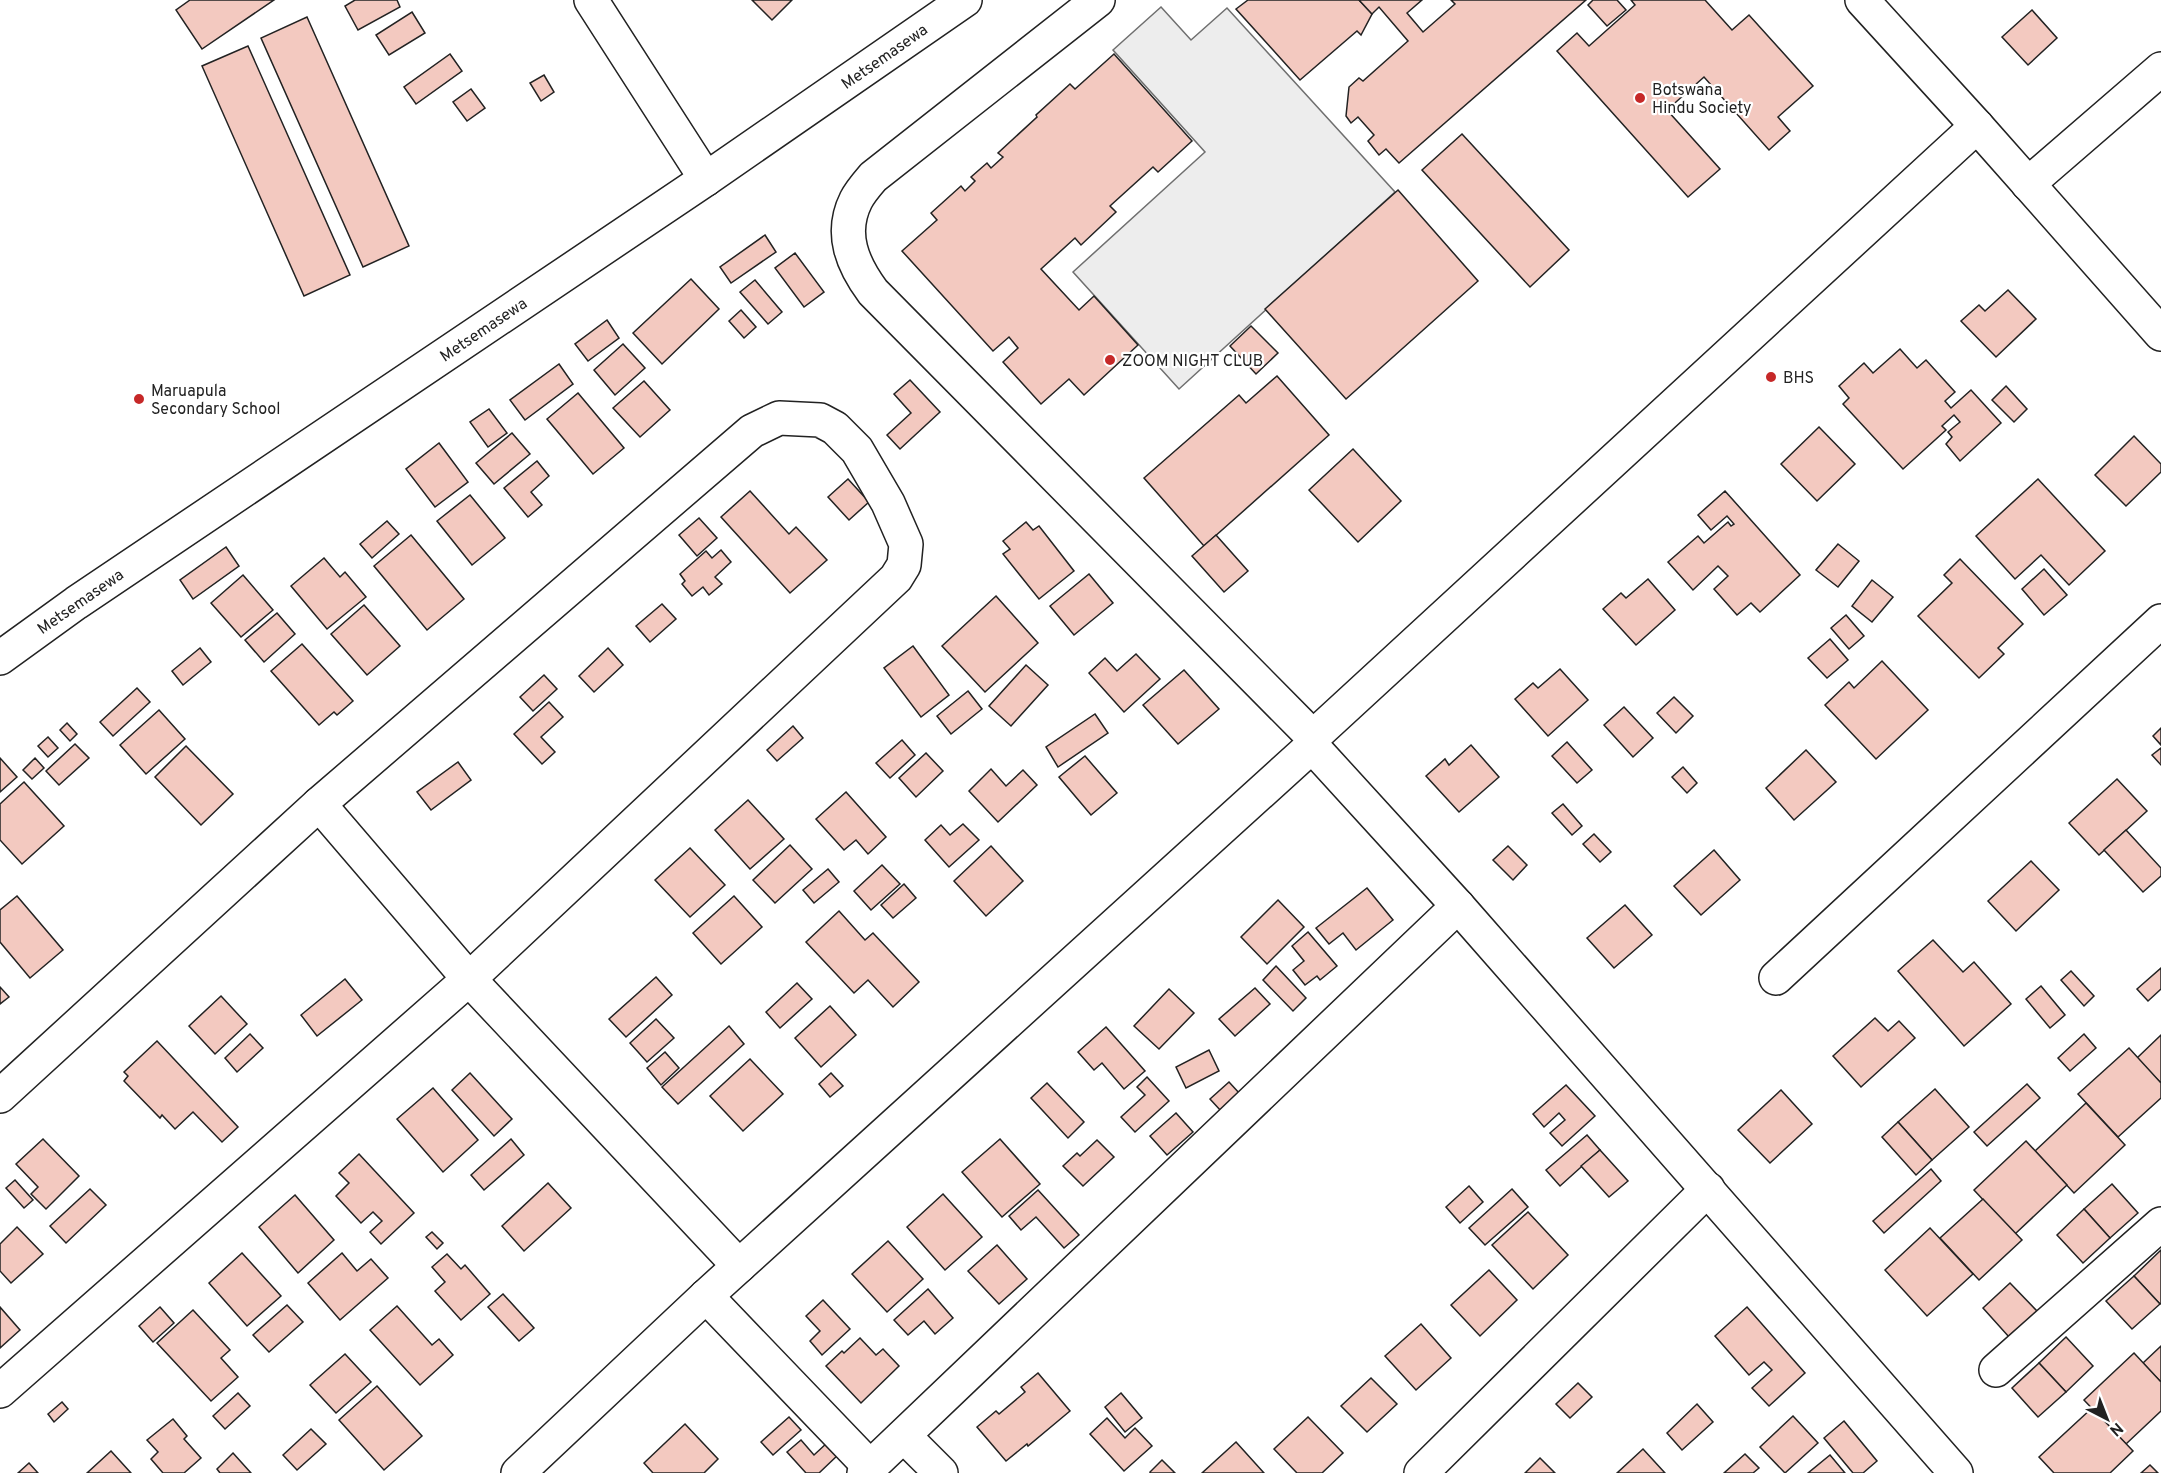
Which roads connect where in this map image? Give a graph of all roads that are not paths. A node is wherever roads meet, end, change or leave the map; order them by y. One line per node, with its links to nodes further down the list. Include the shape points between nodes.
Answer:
1 (591, 0): 7 (street)
2 (965, 0): 7 (street, Metsemasewa)
3 (1098, 0): 12 (street, via 873,177 856,199 849,246 858,272 873,292)
4 (1862, 0): 6 (street)
5 (2161, 69): 8 (street)
6 (1977, 126): 8 (street); 12 (street)
7 (706, 179): 11 (street, Metsemasewa)
8 (2028, 184): 9 (street)
9 (2161, 334)
10 (2161, 621): 15 (street)
11 (0, 658)
12 (1312, 741): 14 (street); 20 (street)
13 (319, 804): 16 (street); 16 (street, via 752,431 779,418 819,420 835,428 856,450 888,503 906,544 904,565 896,578); 17 (street)
14 (1458, 906): 18 (street); 24 (street)
15 (1776, 978)
16 (470, 979): 20 (street); 23 (street)
17 (0, 1096)
18 (1707, 1189): 28 (street); 29 (street)
19 (2161, 1224): 22 (street)
20 (739, 1266): 21 (street)
21 (706, 1296): 25 (street); 26 (street)
22 (1996, 1370)
23 (0, 1391)
24 (904, 1436): 25 (street); 27 (street)
25 (867, 1470)
26 (518, 1473)
27 (941, 1473)
28 (1421, 1473)
29 (1956, 1473)

